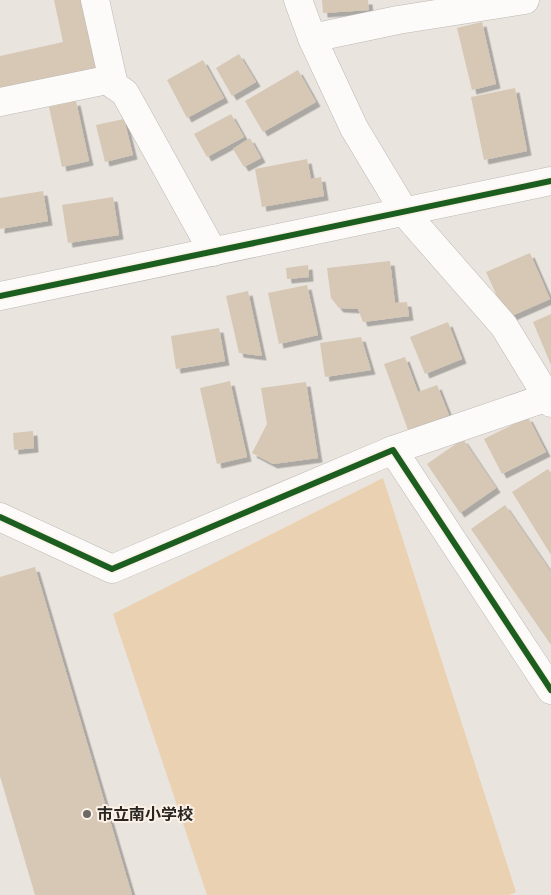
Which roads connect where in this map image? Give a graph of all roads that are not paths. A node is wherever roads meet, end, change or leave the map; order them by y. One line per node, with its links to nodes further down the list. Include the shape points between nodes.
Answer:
1 (95, 0): 6 (street)
2 (298, 0): 5 (street)
3 (525, 0): 4 (street)
4 (398, 10): 5 (street)
5 (312, 38): 9 (street, via 354,128)
6 (114, 85): 7 (street, via 107,80); 10 (street, via 125,93)
7 (0, 102)
8 (551, 181): 9 (street)
9 (405, 213): 10 (street); 12 (street, via 504,326)
10 (213, 252): 11 (street)
11 (0, 296)
12 (550, 399): 13 (street)
13 (393, 450): 14 (street, via 112,569); 15 (street)
14 (0, 517)
15 (551, 690)

